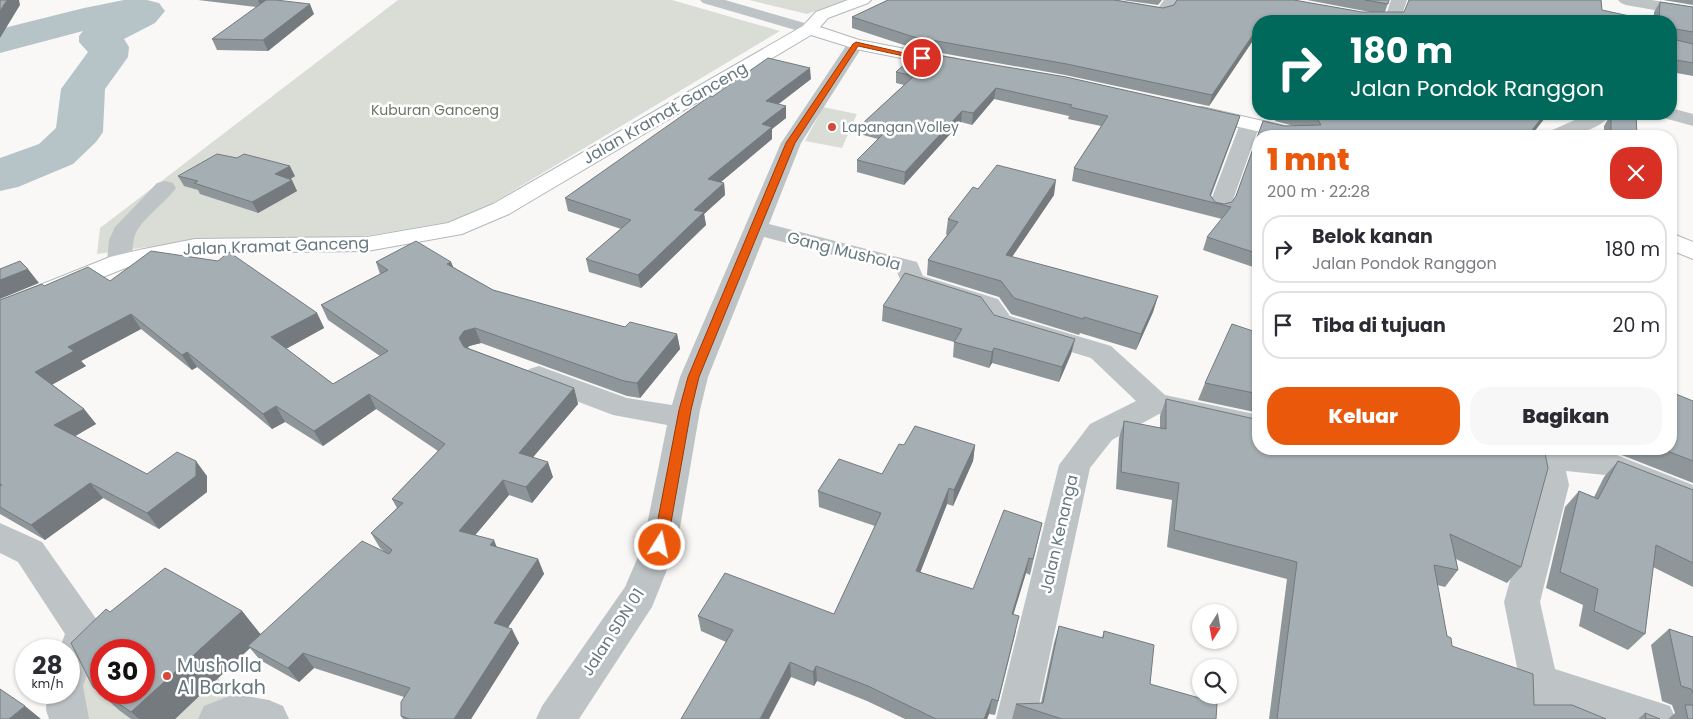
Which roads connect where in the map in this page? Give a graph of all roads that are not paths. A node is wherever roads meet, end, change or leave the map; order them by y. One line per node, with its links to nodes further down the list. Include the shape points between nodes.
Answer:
1 (708, 0): 11 (street)
2 (863, 0): 11 (street, Jalan Kramat Ganceng, via 822,15)
3 (1092, 0): 4 (street, via 1161,12)
4 (1172, 0)
5 (1399, 0): 9 (street)
6 (1626, 0): 7 (street)
7 (1651, 2): 8 (street); 10 (street)
8 (1693, 12)
9 (1394, 15)
10 (1647, 15)
11 (809, 29): 12 (street); 26 (street, Jalan Kramat Ganceng, via 501,209 454,229 367,244 195,246)
12 (856, 44): 13 (street); 23 (street, Jalan SDN 01, via 791,143)
13 (970, 66)
14 (1185, 110): 18 (street)
15 (1677, 116): 17 (street)
16 (1592, 120): 20 (street)
17 (1693, 120)
18 (1250, 124): 19 (street); 22 (street)
19 (1278, 130)
20 (1568, 130)
21 (165, 188): 26 (street, via 127,227 121,240)
22 (1219, 208)
23 (755, 228): 29 (street, Gang Mushola, via 908,267 912,280 989,305 1001,322 1101,352); 30 (street, Jalan SDN 01, via 694,377)
24 (1677, 243): 25 (street)
25 (1693, 252)
26 (119, 262): 27 (street, Jalan Kramat Ganceng)
27 (0, 310)
28 (516, 367): 30 (street, via 623,408)
29 (1156, 403): 31 (street); 43 (street, Jalan Kenanga, via 1101,432 1075,465)
30 (683, 417): 42 (street, Jalan SDN 01, via 660,545 650,570 639,596)
31 (1252, 424)
32 (1526, 455): 33 (street)
33 (1548, 457): 34 (street, via 1608,464); 37 (street, via 1553,485 1522,602)
34 (1693, 499)
35 (0, 537): 36 (street, via 30,552 84,632)
36 (80, 643)
37 (1539, 682): 44 (street); 45 (street)
38 (66, 704): 39 (street)
39 (69, 719)
40 (218, 719): 41 (street, via 234,714)
41 (269, 719)
42 (556, 719)
43 (1016, 719)
44 (1539, 719)
45 (1656, 719)

